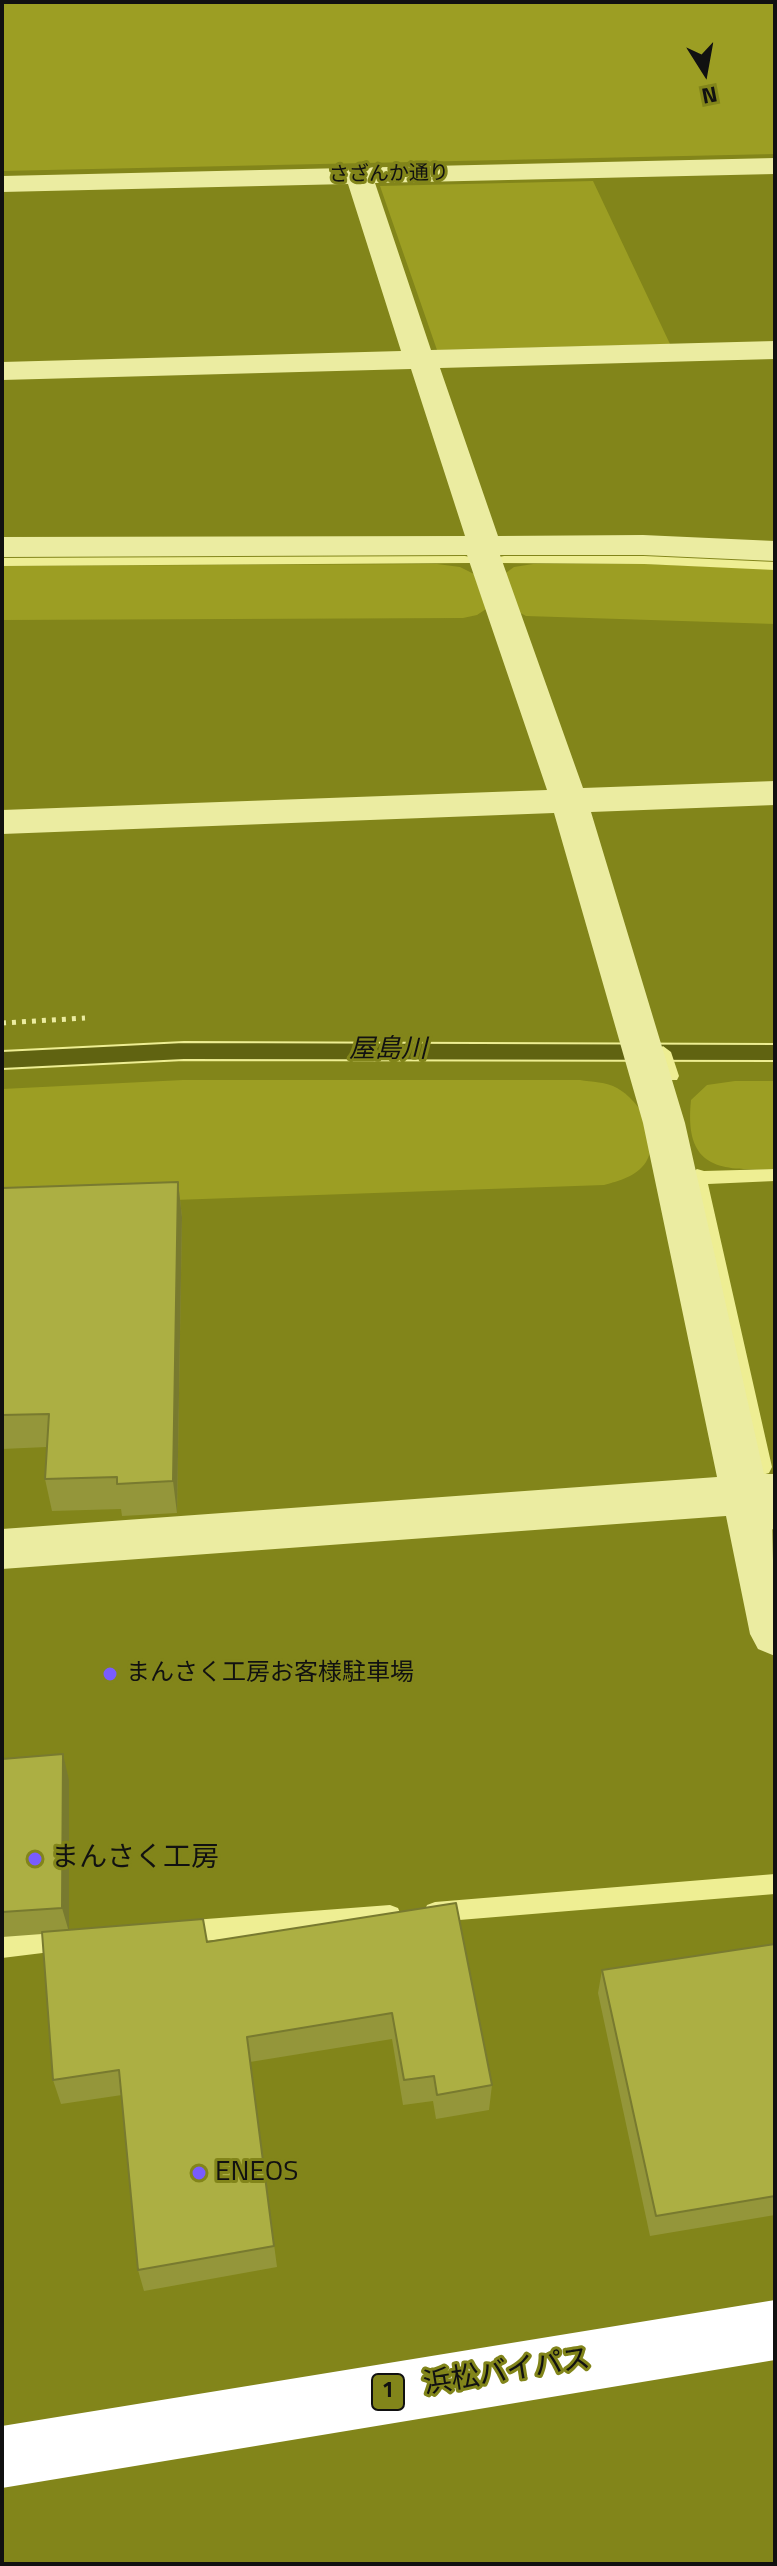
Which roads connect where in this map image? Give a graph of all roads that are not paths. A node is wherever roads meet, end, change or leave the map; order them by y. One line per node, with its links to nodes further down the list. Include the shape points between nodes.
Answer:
1 (775, 166): 2 (street, さざんか通り)
2 (361, 176): 3 (street, さざんか通り); 5 (street)
3 (2, 184)
4 (775, 350): 5 (street)
5 (421, 360): 6 (street); 7 (street)
6 (2, 371)
7 (482, 545): 8 (street); 9 (street); 11 (street)
8 (2, 547)
9 (775, 551)
10 (775, 793): 11 (street)
11 (569, 801): 12 (street); 13 (street, via 664,1123)
12 (2, 822)
13 (760, 1494): 14 (street); 15 (street)
14 (2, 1549)
15 (775, 1634)
16 (775, 2330): 17 (highway, 浜松バイパス / 1)
17 (2, 2457)

